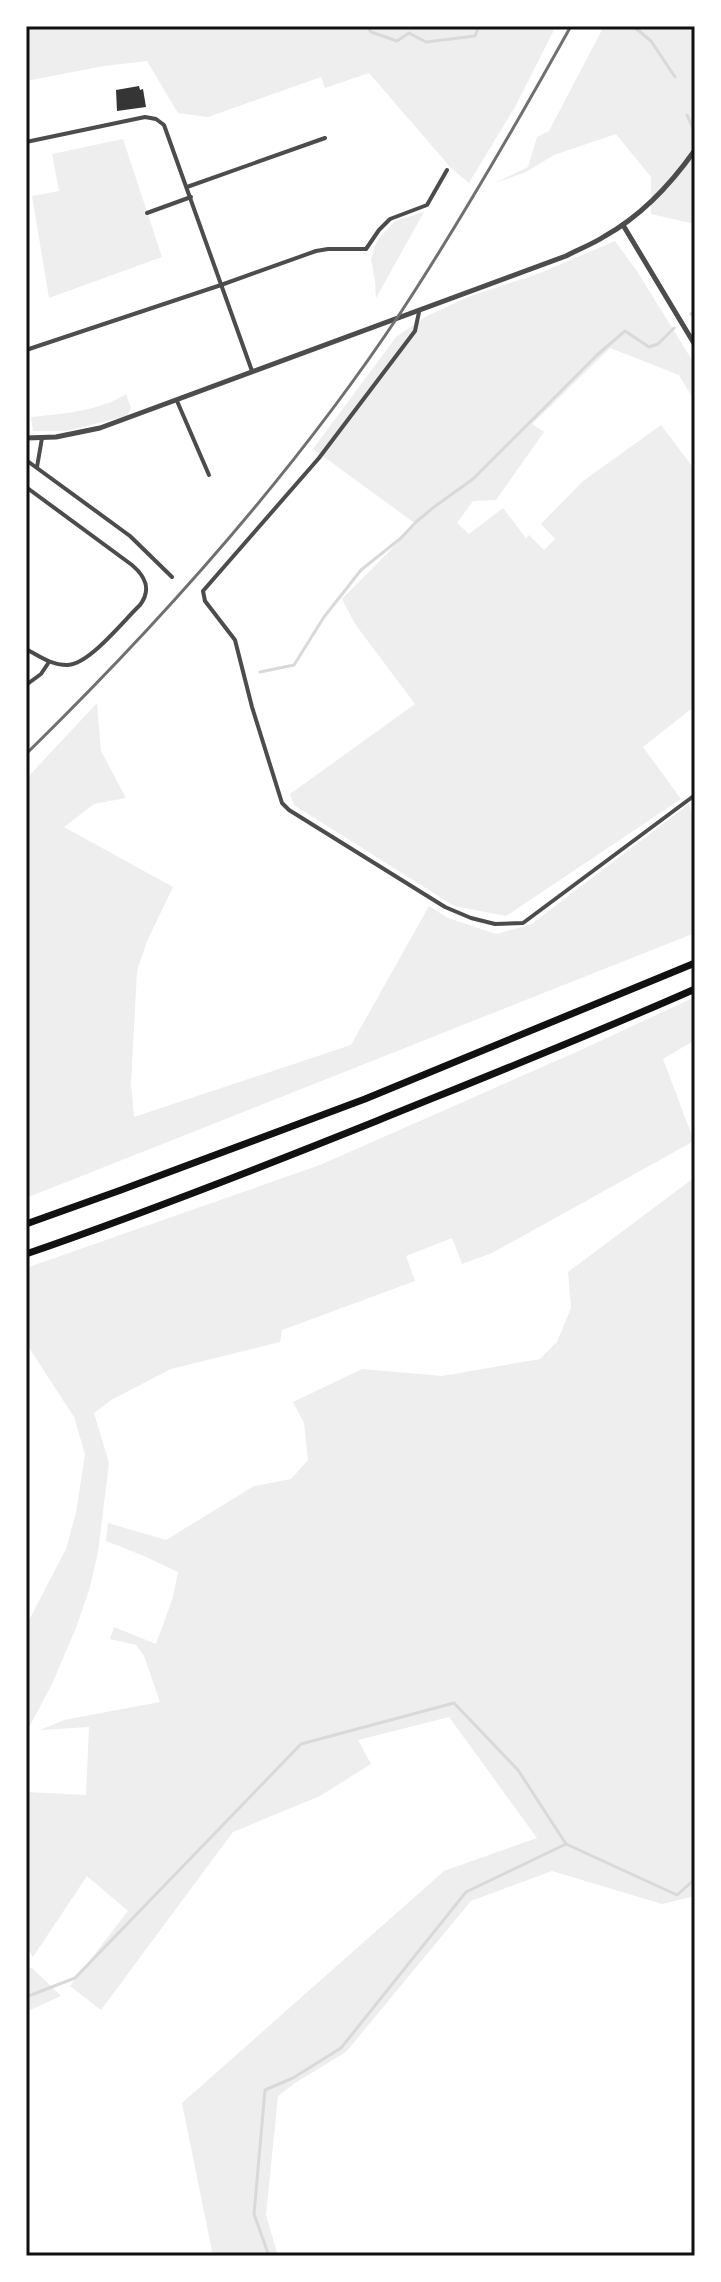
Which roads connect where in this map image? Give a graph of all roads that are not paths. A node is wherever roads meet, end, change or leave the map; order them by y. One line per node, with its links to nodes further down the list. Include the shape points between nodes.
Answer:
1 (325, 138): 5 (street)
2 (26, 142): 5 (street, via 148,117 166,127)
3 (695, 150): 8 (street, via 675,178)
4 (447, 170): 9 (street, via 427,205 390,219 366,249 316,251)
5 (187, 187): 6 (street)
6 (191, 197): 7 (street); 9 (street)
7 (147, 213)
8 (623, 225): 10 (street, via 566,256); 11 (street)
9 (221, 285): 12 (street); 13 (street)
10 (419, 312): 13 (street); 25 (street, via 415,331 319,458 203,591 235,640 282,803 445,907 495,924 523,923)
11 (695, 345)
12 (26, 350)
13 (253, 373): 14 (street)
14 (177, 401): 15 (street, via 100,428); 19 (street)
15 (42, 437): 16 (street); 18 (street)
16 (26, 438)
17 (26, 460): 18 (street)
18 (37, 467): 21 (street, via 130,536)
19 (209, 475)
20 (26, 487): 23 (street, via 132,565 147,587 140,605 82,662)
21 (172, 577)
22 (26, 649): 23 (street)
23 (49, 662): 24 (street)
24 (26, 685)
25 (695, 795)
26 (695, 963): 28 (highway, via 365,1099)
27 (695, 989): 29 (highway, via 285,1158)
28 (26, 1224)
29 (26, 1254)

